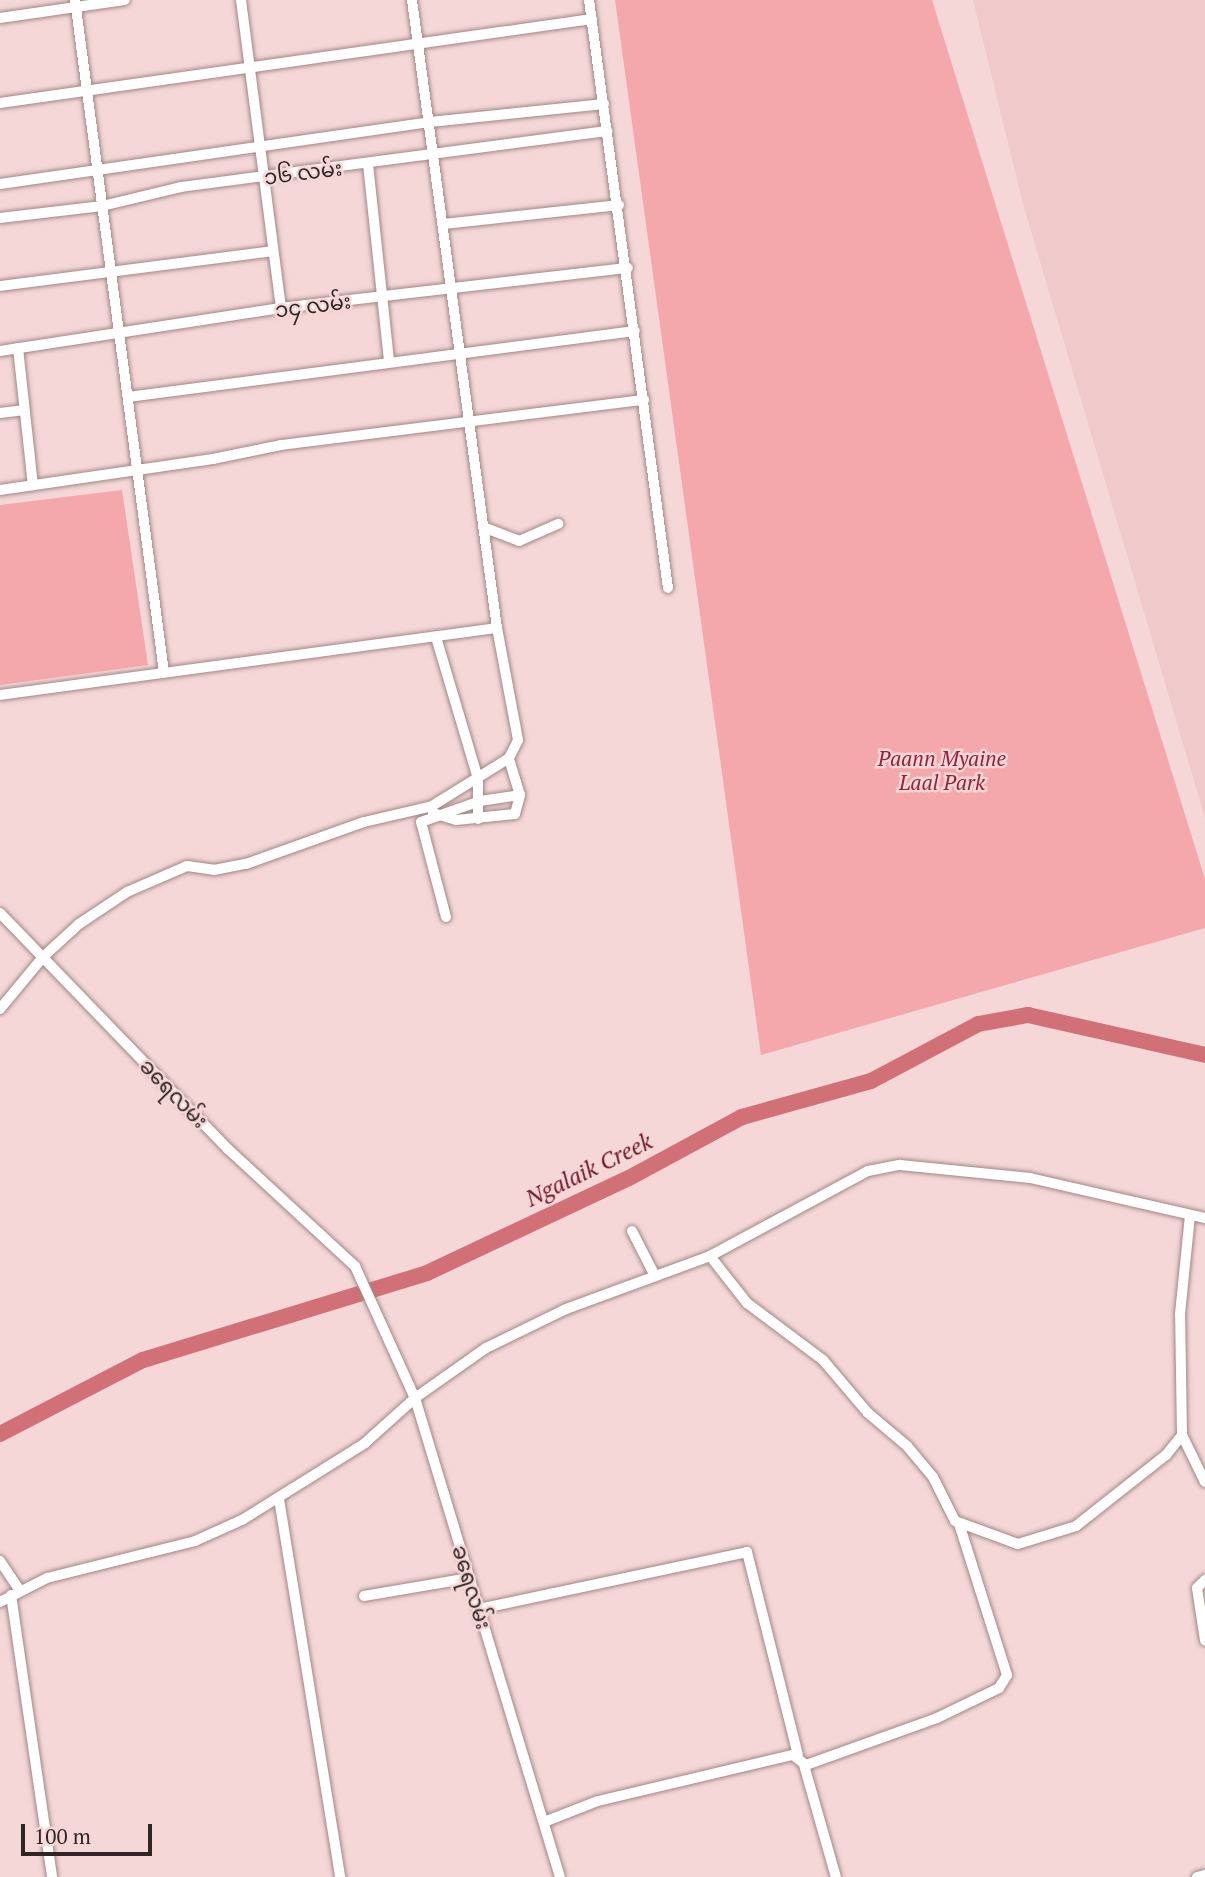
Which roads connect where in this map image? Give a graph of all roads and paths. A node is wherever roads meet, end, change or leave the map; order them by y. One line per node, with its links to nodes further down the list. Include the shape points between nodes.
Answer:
1 (125, 0): 5 (street)
2 (241, 0): 9 (street)
3 (412, 0): 8 (street)
4 (589, 0): 7 (street)
5 (75, 4): 6 (street); 10 (street)
6 (0, 18)
7 (592, 19): 8 (street); 12 (street)
8 (420, 41): 9 (street); 13 (street)
9 (251, 65): 10 (street); 15 (street)
10 (87, 92): 11 (street); 18 (street)
11 (0, 103)
12 (604, 104): 13 (street); 14 (street)
13 (429, 122): 15 (street); 16 (street)
14 (607, 131): 16 (street, ၁၆ လမ်း); 21 (street)
15 (261, 145): 18 (street); 19 (street)
16 (434, 154): 17 (street, ၁၆ လမ်း); 24 (street)
17 (368, 164): 19 (street, ၁၆ လမ်း); 30 (street)
18 (97, 171): 20 (street); 22 (street)
19 (264, 176): 22 (street, ၁၆ လမ်း, via 181,187); 25 (street)
20 (0, 184)
21 (619, 205): 24 (street); 26 (street)
22 (102, 206): 23 (street, ၁၆ လမ်း); 27 (street)
23 (0, 218)
24 (444, 224): 29 (street)
25 (273, 251): 27 (street); 31 (street)
26 (628, 268): 29 (street, ၁၄ လမ်း); 32 (street)
27 (110, 272): 28 (street); 33 (street)
28 (0, 286)
29 (451, 289): 30 (street, ၁၄ လမ်း); 36 (street)
30 (385, 296): 31 (street, ၁၄ လမ်း); 37 (street)
31 (281, 308): 33 (street, ၁၄ လမ်း)
32 (635, 331): 36 (street); 39 (street)
33 (120, 335): 34 (street, ၁၄ လမ်း); 38 (street)
34 (18, 348): 35 (street, ၁၄ လမ်း); 40 (street)
35 (0, 351)
36 (460, 353): 37 (street); 42 (street)
37 (389, 360): 38 (street)
38 (128, 397): 43 (street)
39 (644, 400): 42 (street); 48 (street)
40 (23, 410): 41 (street); 44 (street)
41 (0, 413)
42 (468, 421): 43 (street); 47 (street)
43 (138, 469): 44 (street); 51 (street)
44 (33, 485): 45 (street)
45 (0, 490)
46 (558, 524): 47 (street, via 519,541)
47 (483, 527): 49 (street)
48 (668, 588)
49 (497, 628): 50 (street); 53 (street, via 519,729)
50 (436, 636): 51 (street); 54 (street)
51 (164, 672): 52 (street)
52 (0, 695)
53 (509, 758): 54 (street); 55 (street)
54 (478, 779): 56 (street); 57 (street)
55 (520, 795): 56 (street); 58 (street, via 515,814)
56 (480, 801): 57 (street); 58 (street)
57 (433, 810): 58 (street); 60 (street, via 420,825); 61 (street, via 364,822 246,864 214,870 187,866 109,902)
58 (478, 819)
59 (0, 913): 61 (street, ခရေလမ်း)
60 (446, 917)
61 (43, 957): 62 (street); 68 (street, ခရေလမ်း, via 228,1149 355,1266)
62 (0, 1009)
63 (1189, 1216): 64 (street); 66 (street, via 1030,1178 900,1165 857,1177); 69 (street, via 1180,1314)
64 (1205, 1218)
65 (632, 1231): 67 (street)
66 (709, 1256): 67 (street); 72 (street, via 747,1303 822,1360 868,1413 907,1446 933,1476)
67 (655, 1276): 68 (street, via 566,1310 486,1348)
68 (415, 1398): 71 (street, via 365,1443); 74 (street, ခရေလမ်း)
69 (1182, 1435): 70 (street); 72 (street, via 1166,1455 1076,1526 1018,1544)
70 (1205, 1482)
71 (279, 1499): 76 (street, via 195,1541); 85 (street)
72 (959, 1524): 81 (street, via 1007,1675 1003,1684 937,1718)
73 (0, 1562): 76 (street)
74 (469, 1577): 77 (street); 79 (street, ခရေလမ်း)
75 (1205, 1580): 80 (street, via 1197,1588)
76 (15, 1592): 78 (street); 84 (street)
77 (364, 1596)
78 (0, 1602)
79 (479, 1609): 81 (street, via 747,1552); 82 (street, ခရေလမ်း)
80 (1205, 1640)
81 (801, 1760): 82 (street, via 598,1801); 87 (street)
82 (544, 1822): 86 (street, ခရေလမ်း)
83 (1205, 1875): 88 (street)
84 (52, 1877)
85 (340, 1877)
86 (561, 1877)
87 (836, 1877)
88 (1196, 1877)

